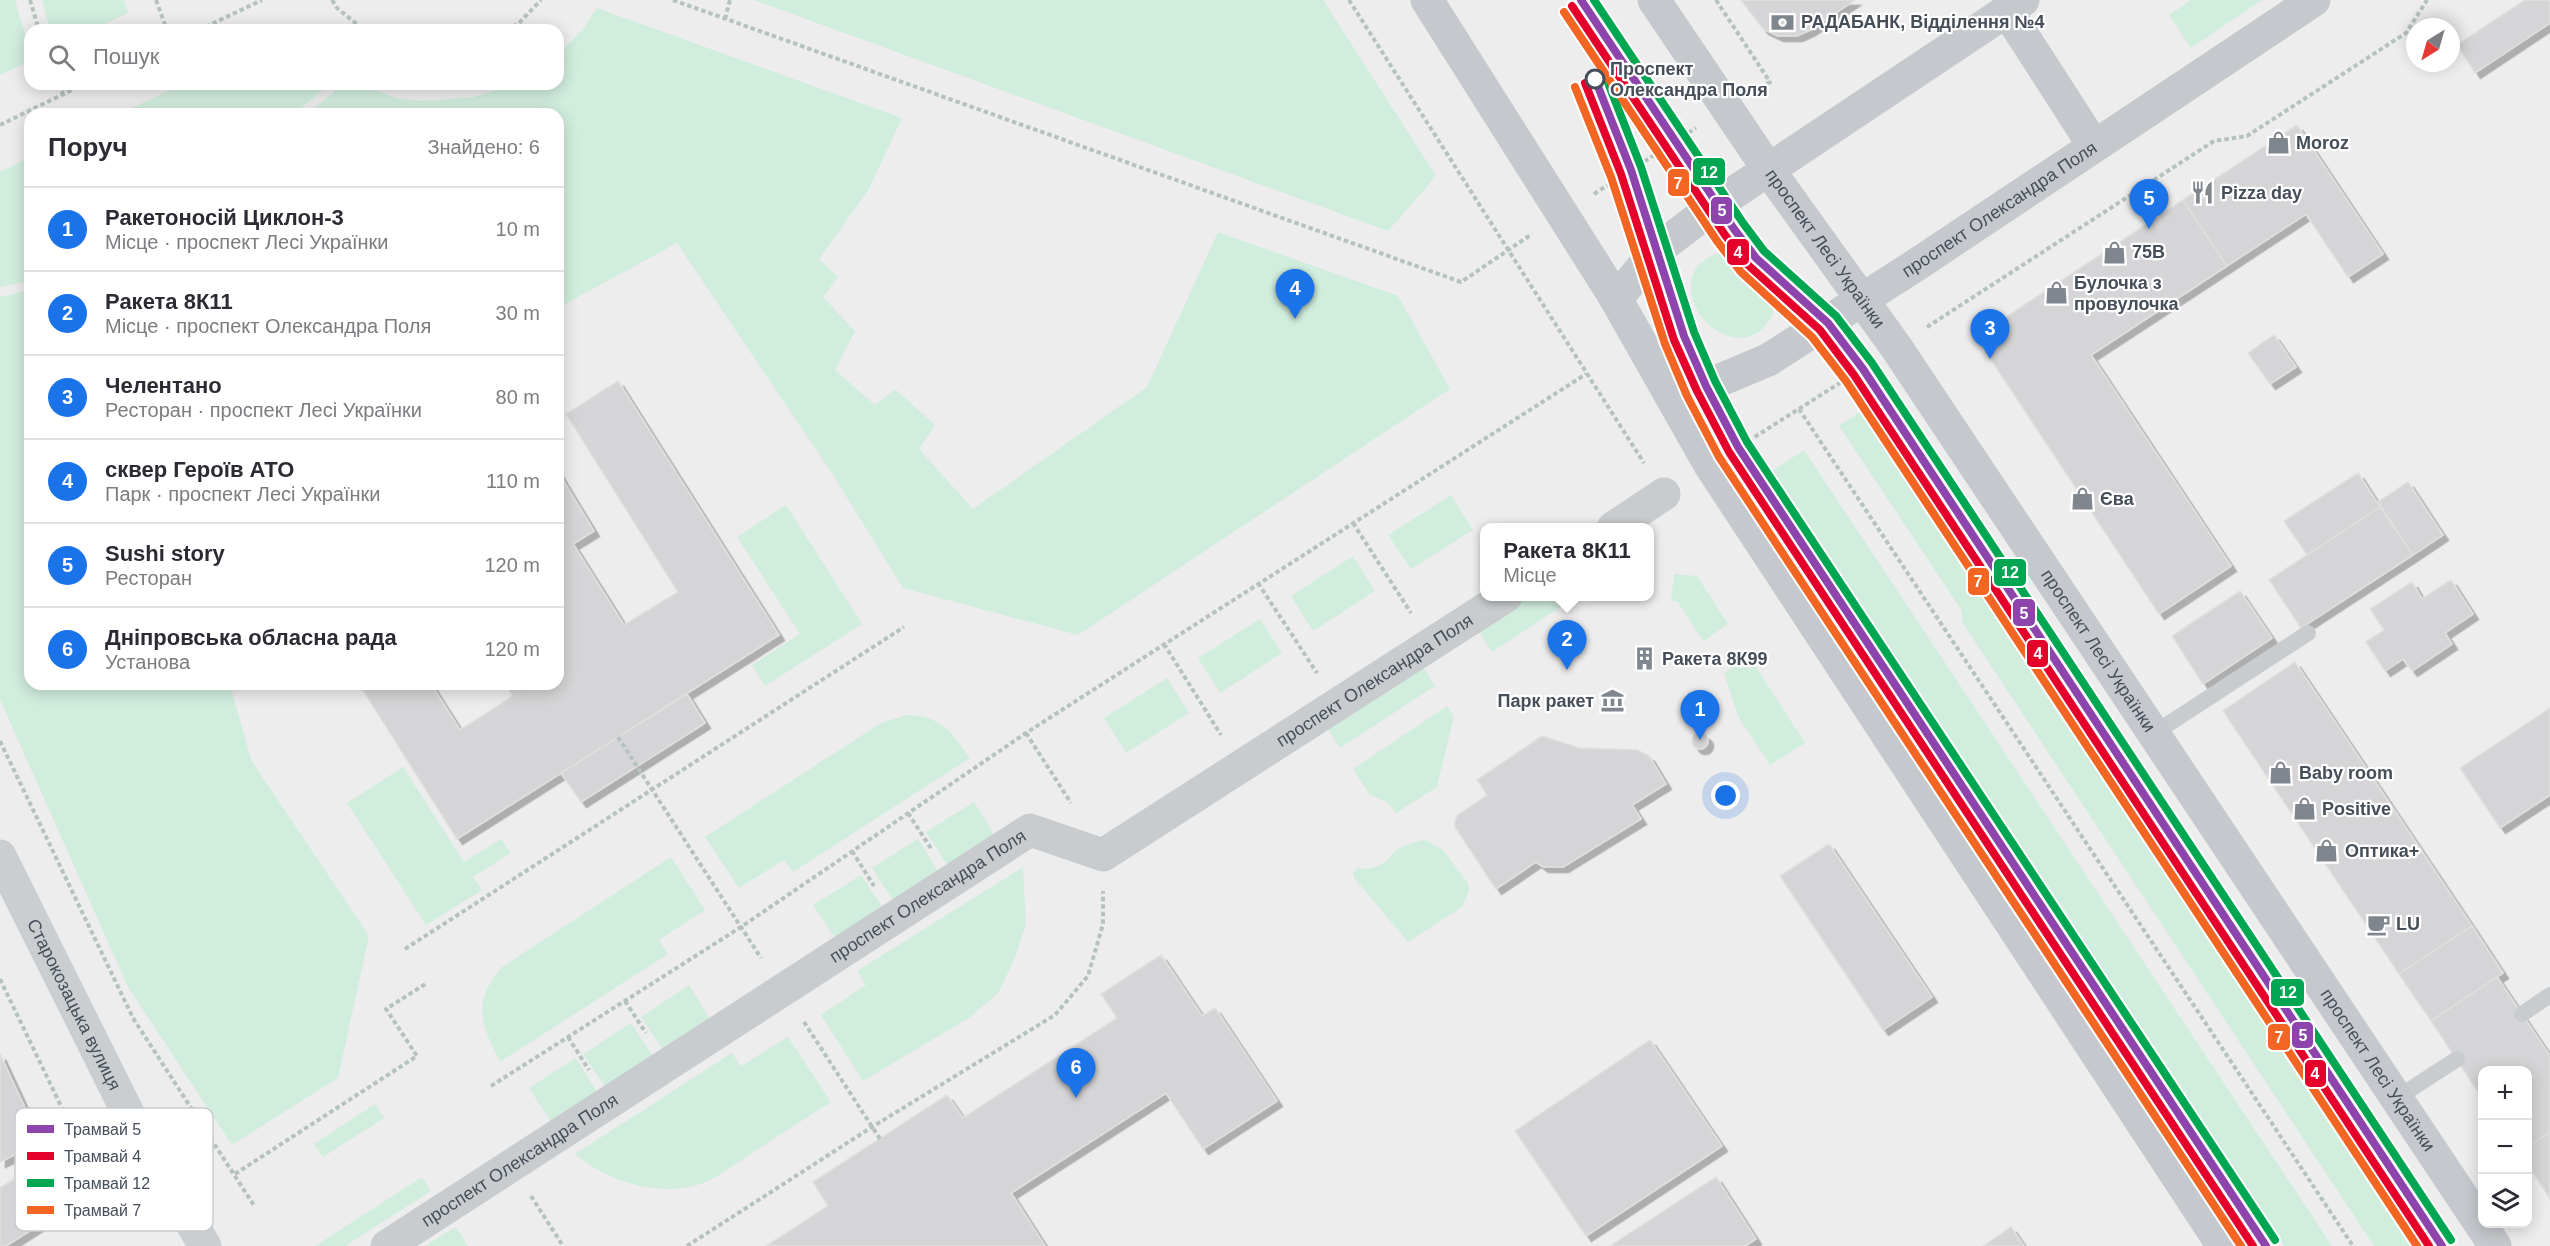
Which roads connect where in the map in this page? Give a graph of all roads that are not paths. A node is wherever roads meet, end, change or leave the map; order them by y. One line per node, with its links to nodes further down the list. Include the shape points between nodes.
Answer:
1 (1427, 0): 7 (main road)
2 (1654, 0): 6 (main road, проспект Лесі Українки)
3 (2314, 0): 5 (main road, проспект Олександра Поля)
4 (2015, 5): 5 (main road); 6 (main road)
5 (2094, 146): 8 (main road, проспект Олександра Поля)
6 (1768, 170): 7 (main road, via 1657,250); 8 (main road, проспект Лесі Українки)
7 (1616, 299): 9 (main road)
8 (1862, 300): 9 (main road, проспект Олександра Поля, via 1768,360 1706,386); 14 (main road, проспект Лесі Українки)
9 (1670, 393): 24 (main road, via 1710,465)
10 (1664, 494): 11 (street)
11 (1620, 523)
12 (1500, 601): 23 (street, проспект Олександра Поля, via 1103,855 1030,830)
13 (2308, 633): 14 (lane)
14 (2153, 734): 19 (main road, проспект Лесі Українки)
15 (0, 855): 20 (street, Старокозацька вулиця)
16 (2550, 995): 17 (lane)
17 (2522, 1014)
18 (2457, 1059): 19 (lane)
19 (2397, 1098): 25 (main road, проспект Лесі Українки)
20 (126, 1108)
21 (196, 1231): 22 (street, Старокозацька вулиця)
22 (205, 1246)
23 (387, 1246)
24 (2223, 1246)
25 (2495, 1246)

